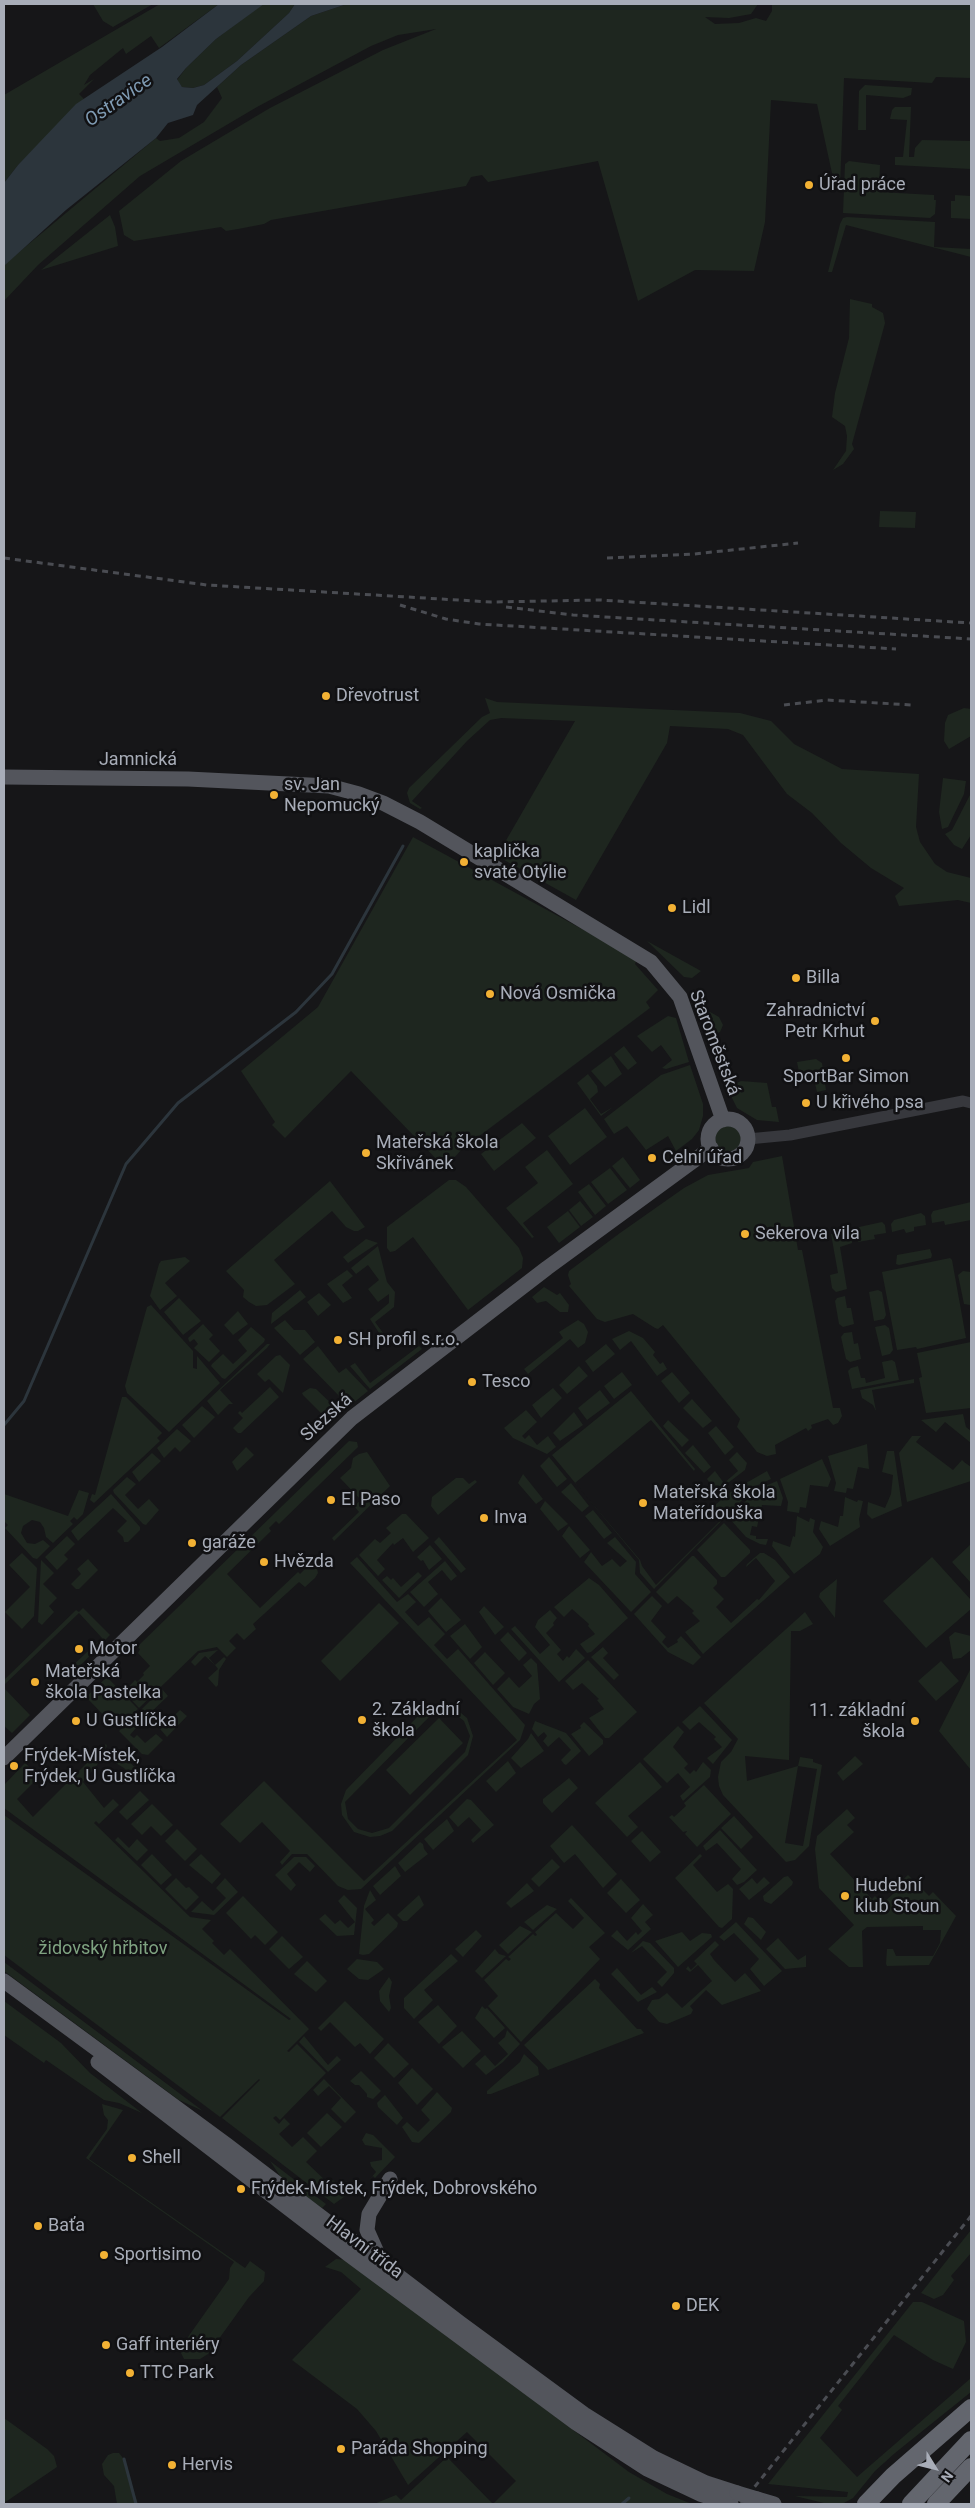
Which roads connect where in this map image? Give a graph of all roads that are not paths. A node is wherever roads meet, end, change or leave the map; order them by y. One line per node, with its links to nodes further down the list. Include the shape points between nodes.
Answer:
1 (4, 777): 2 (main road, Jamnická, via 188,779)
2 (273, 784): 4 (main road, Staroměstská, via 328,786 383,803 420,822 650,962 680,997)
3 (967, 1102): 5 (street, via 790,1135)
4 (723, 1120): 5 (main road, via 740,1123); 6 (main road, via 710,1131 708,1142)
5 (748, 1139): 6 (main road, via 744,1150 735,1157 718,1156)
6 (711, 1148): 7 (main road, Slezská, via 547,1268 352,1418)
7 (4, 1758)
8 (4, 1981): 11 (main road, Hlavní třída)
9 (4, 1993): 17 (main road, Hlavní třída, via 541,2399 647,2469 700,2494)
10 (390, 2179): 11 (main road, via 369,2214 367,2230)
11 (381, 2260): 17 (main road, Hlavní třída, via 543,2385 629,2444)
12 (971, 2408): 19 (highway, via 892,2476)
13 (971, 2440): 20 (highway)
14 (971, 2467): 16 (highway)
15 (971, 2471): 16 (highway)
16 (949, 2490): 21 (highway)
17 (732, 2500): 18 (main road, bridge, via 757,2499)
18 (774, 2504)
19 (866, 2504)
20 (911, 2504)
21 (936, 2504)

